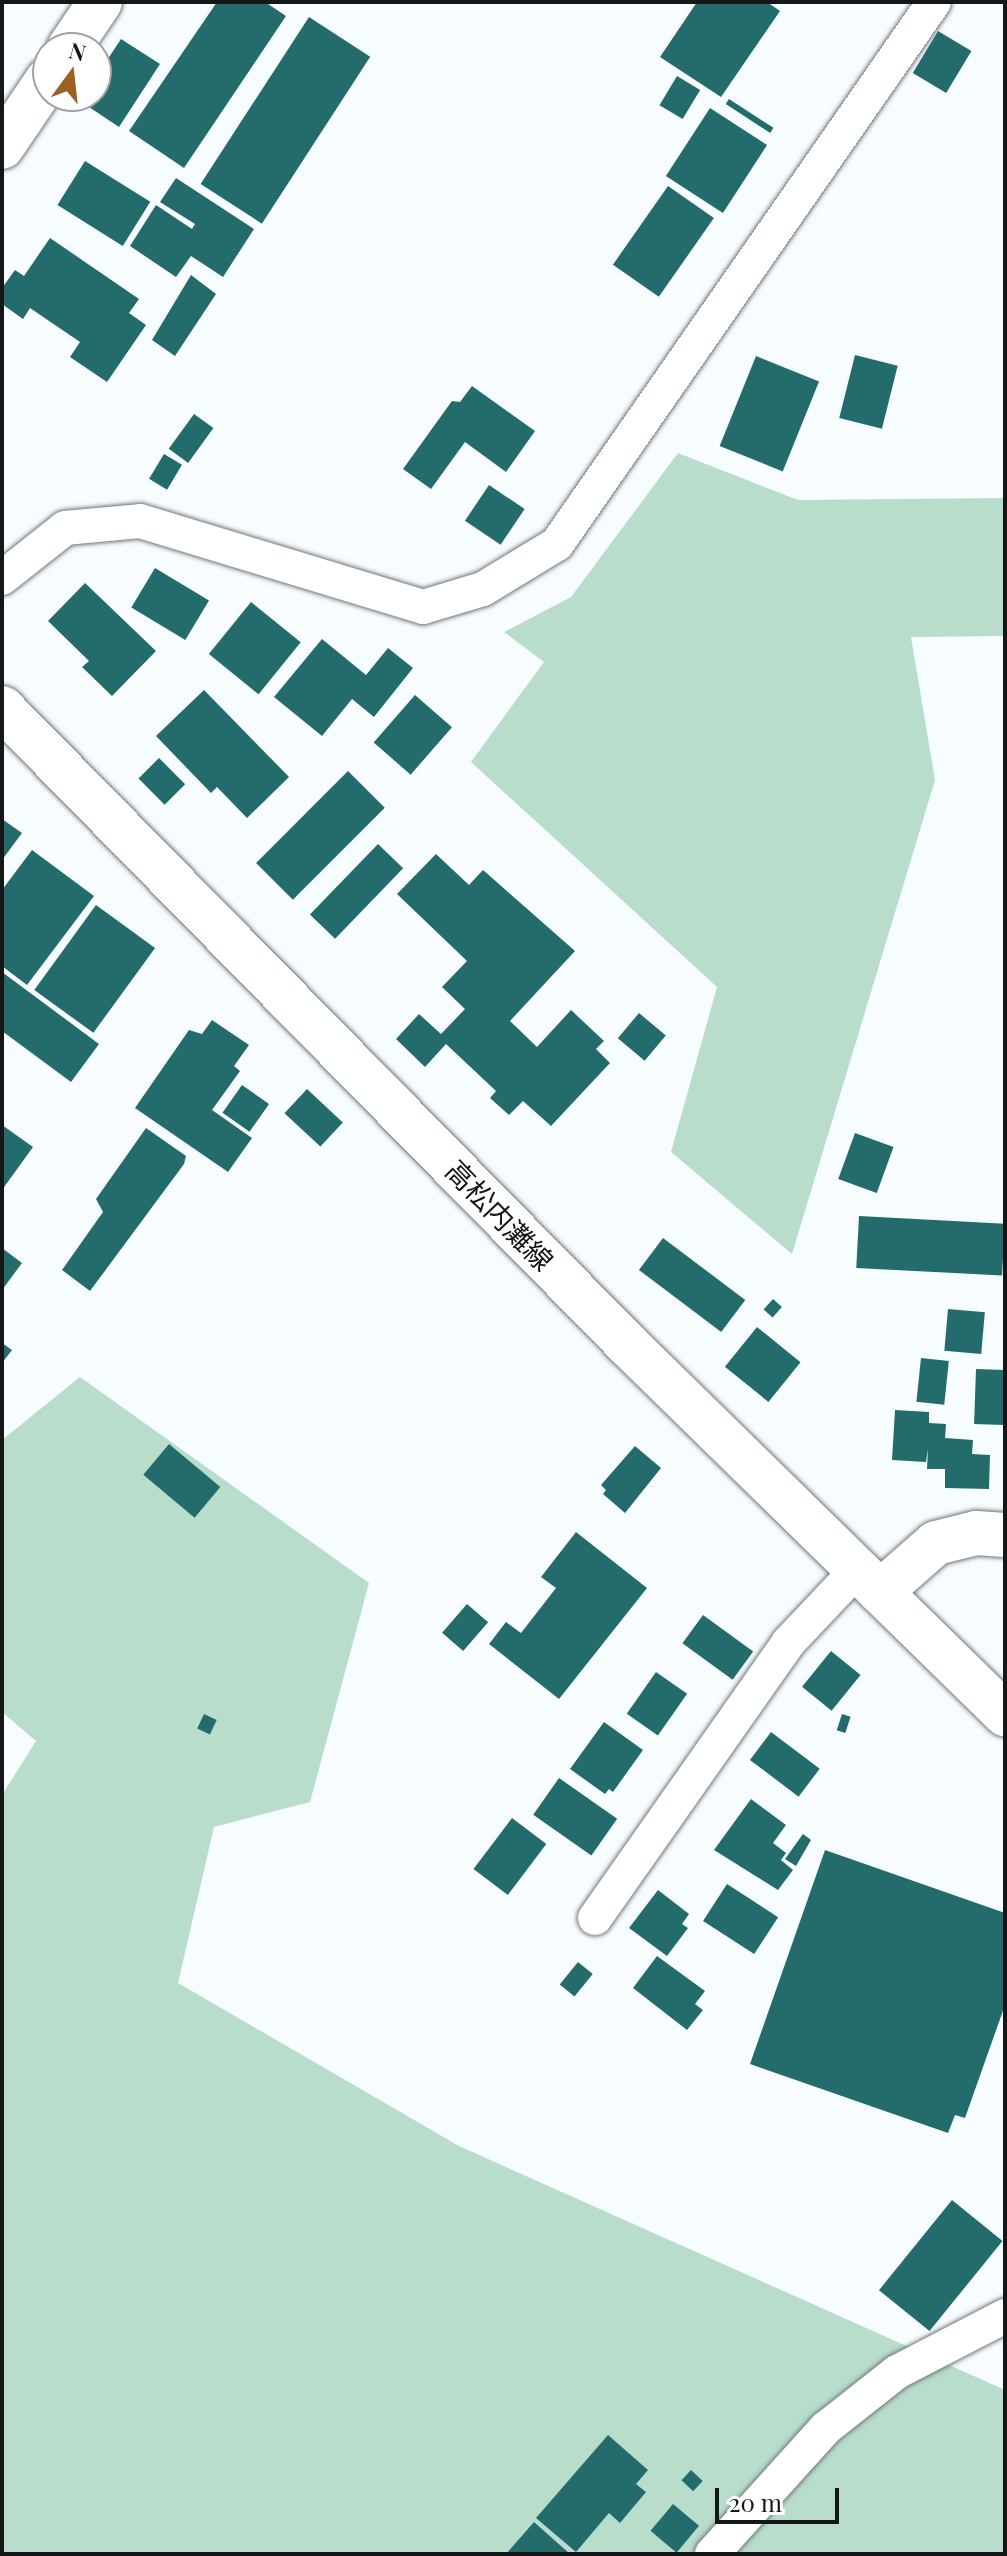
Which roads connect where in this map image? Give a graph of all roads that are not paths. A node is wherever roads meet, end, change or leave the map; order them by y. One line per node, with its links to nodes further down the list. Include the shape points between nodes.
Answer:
1 (100, 2): 3 (main road)
2 (934, 2): 6 (street, via 557,544 483,589 423,607 140,521 65,528)
3 (80, 32)
4 (32, 103): 5 (main road)
5 (2, 147)
6 (2, 578)
7 (2, 708): 9 (main road, 高松内灘線, via 617,1334)
8 (1005, 1535): 9 (main road, via 976,1533 936,1543)
9 (869, 1580): 10 (main road, 高松内灘線); 11 (street, via 788,1643)
10 (1005, 1714)
11 (595, 1918)
12 (1005, 2316): 13 (street, via 897,2372 826,2428)
13 (712, 2554)

